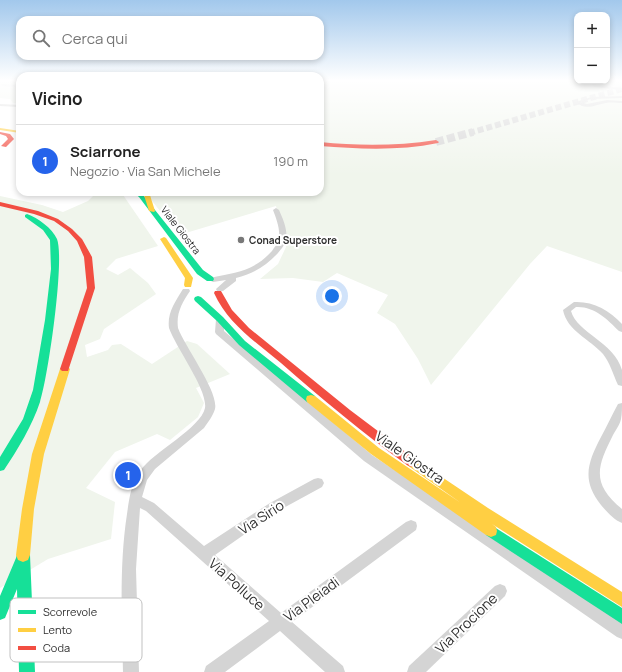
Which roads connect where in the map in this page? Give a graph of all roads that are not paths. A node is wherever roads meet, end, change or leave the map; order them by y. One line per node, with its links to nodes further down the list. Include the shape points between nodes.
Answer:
1 (0, 129): 2 (main road)
2 (16, 131)
3 (0, 133): 6 (main road, via 8,135 11,139)
4 (436, 142): 5 (main road, via 414,146 357,148)
5 (324, 144)
6 (9, 147)
7 (133, 196): 15 (main road, Viale Giostra, via 190,278)
8 (141, 196): 12 (main road, Viale Giostra)
9 (147, 196): 12 (main road)
10 (2, 206): 23 (main road, via 38,222 53,238 56,247 52,296 38,393 32,412); 29 (main road, via 43,214 70,230 83,244 88,257 91,288 38,454 28,509)
11 (276, 210): 13 (street, via 282,243 261,266)
12 (152, 211): 14 (main road, Viale Giostra, via 200,272)
13 (238, 276): 14 (street); 16 (street)
14 (211, 280): 15 (main road, via 201,279); 16 (main road, Viale Giostra, via 220,285)
15 (187, 288): 17 (main road, Viale Giostra, via 188,296); 18 (street)
16 (219, 291): 17 (main road, via 210,298); 33 (main road, Viale Giostra, via 218,297 245,328 354,421 534,545)
17 (196, 299): 18 (street); 19 (main road, Viale Giostra)
18 (175, 308): 25 (street, via 173,329 208,395 210,409 201,423 147,469)
19 (220, 319): 35 (main road, Viale Giostra, via 242,343 375,451 521,552); 37 (street, via 219,332 368,458)
20 (622, 329): 21 (street, via 603,312 590,306 574,305 567,310 569,318 608,353)
21 (622, 382)
22 (622, 407): 26 (street, via 596,458 593,477 598,492)
23 (0, 466)
24 (318, 483): 28 (street, Via Sirio, via 274,507)
25 (135, 499): 28 (street, Via Polluce, via 150,507); 32 (street, via 131,526)
26 (622, 517)
27 (411, 526): 36 (street, Via Pleiadi)
28 (205, 554): 36 (street, Via Polluce)
29 (23, 558): 31 (main road); 34 (main road)
30 (500, 591): 44 (street, Via Procione)
31 (24, 598)
32 (129, 598)
33 (622, 600)
34 (0, 613)
35 (622, 617)
36 (280, 622): 42 (street, Via Pleiadi); 43 (street, Via Polluce)
37 (622, 632)
38 (27, 662): 40 (main road)
39 (131, 662): 41 (street)
40 (27, 672)
41 (131, 672)
42 (212, 672)
43 (337, 672)
44 (415, 672)

